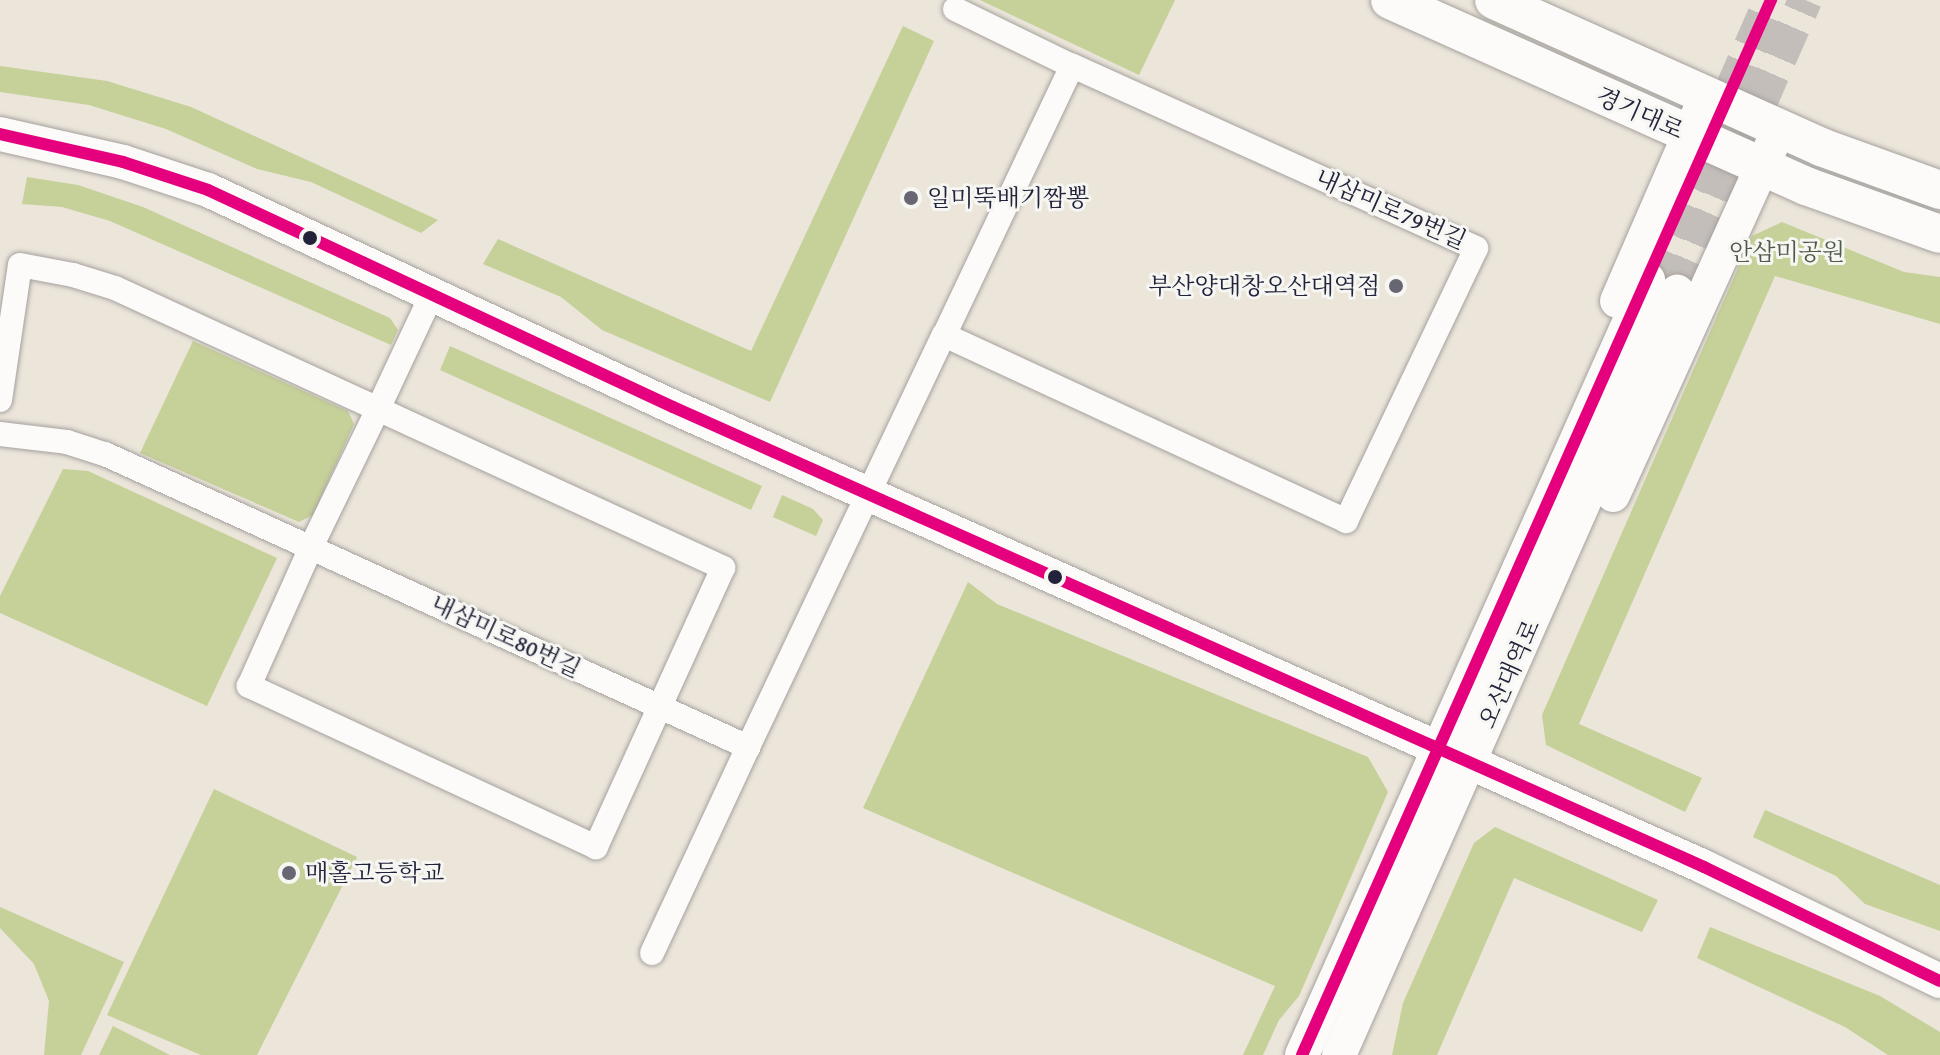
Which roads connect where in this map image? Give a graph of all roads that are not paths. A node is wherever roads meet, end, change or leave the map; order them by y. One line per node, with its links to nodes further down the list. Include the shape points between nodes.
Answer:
1 (1390, 0): 8 (main road, 경기대로)
2 (1494, 0): 5 (main road, 경기대로)
3 (955, 9): 4 (street)
4 (1072, 66): 14 (street); 14 (street, 내삼미로79번길, via 1476,248 1346,521)
5 (1706, 96): 6 (main road, 경기대로); 8 (main road)
6 (1779, 129): 9 (main road); 10 (main road, 경기대로)
7 (0, 134): 13 (main road, via 123,162 208,190)
8 (1689, 135): 9 (main road, 경기대로); 20 (main road, via 1467,646)
9 (1762, 167): 11 (main road, 경기대로); 20 (main road, via 1535,668)
10 (1940, 190)
11 (1940, 234)
12 (1662, 286): 20 (main road, 오산대역로)
13 (432, 294): 16 (street); 18 (main road)
14 (944, 335): 18 (street)
15 (0, 400): 16 (street, via 20,265 115,288)
16 (378, 409): 19 (street); 21 (street, via 723,568)
17 (0, 434): 19 (street, 내삼미로80번길, via 67,442 105,454)
18 (871, 494): 22 (street); 23 (main road)
19 (312, 545): 21 (street, 내삼미로80번길); 21 (street, via 249,686 596,847)
20 (1480, 700): 23 (main road, 오산대역로); 24 (main road, 오산대역로)
21 (660, 708): 22 (street, 내삼미로80번길)
22 (748, 747): 25 (street)
23 (1439, 748): 24 (main road); 27 (main road, 오산대역로)
24 (1470, 763): 26 (main road, via 1704,867); 28 (main road, 오산대역로)
25 (652, 953)
26 (1940, 981)
27 (1302, 1055)
28 (1339, 1055)

